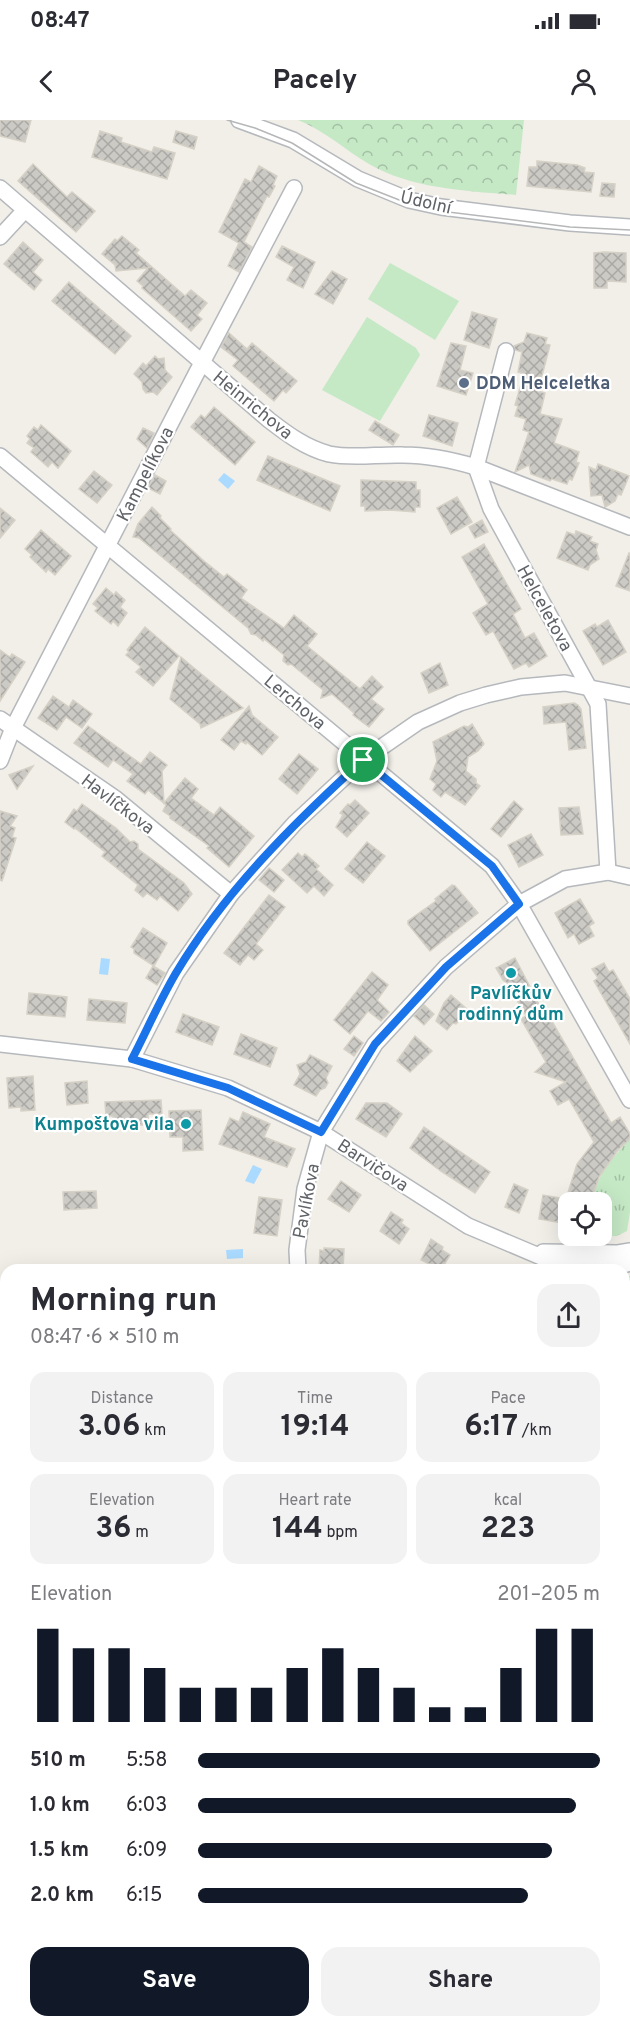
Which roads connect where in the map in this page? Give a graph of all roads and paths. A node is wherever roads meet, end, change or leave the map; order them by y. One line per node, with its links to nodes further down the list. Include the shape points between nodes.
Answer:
1 (239, 120): 5 (street, Údolní, via 293,140 358,179 409,200 549,221)
2 (0, 188): 4 (street, Heinrichova)
3 (294, 188): 8 (street, Kampelíkova)
4 (25, 210): 6 (street); 8 (street, Heinrichova)
5 (630, 227)
6 (0, 237)
7 (506, 351): 10 (street)
8 (202, 363): 10 (street, Heinrichova, via 268,420 307,446 345,456 433,457); 12 (street, Kampelíkova)
9 (0, 456): 12 (street, Lerchova)
10 (476, 467): 11 (street, Heinrichova); 13 (street, Helceletova, via 491,509)
11 (630, 527)
12 (109, 545): 16 (street, Kampelíkova); 17 (street, Lerchova)
13 (589, 687): 14 (street); 17 (street, via 565,683 521,687 460,703 418,722); 19 (street, Helceletova, via 598,704)
14 (630, 696)
15 (0, 720): 16 (street, Havlíčkova)
16 (14, 728): 18 (street, Kampelíkova); 21 (street, Havlíčkova, via 116,800)
17 (363, 760): 21 (street, via 295,823); 22 (street, Lerchova, via 492,866)
18 (0, 761)
19 (608, 872): 20 (street); 22 (street, Pavlíkova, via 565,879)
20 (630, 877)
21 (231, 894): 24 (street, via 176,973)
22 (519, 904): 25 (street, Lerchova); 26 (street, Pavlíkova, via 446,967 375,1044)
23 (0, 1044): 24 (street, Barvičova)
24 (132, 1059): 26 (street, Barvičova, via 228,1088)
25 (630, 1100)
26 (321, 1132): 28 (street, Barvičova, via 468,1226); 29 (street, Pavlíkova, via 305,1189)
27 (630, 1251): 28 (street, Barvičova)
28 (532, 1252): 30 (street, Barvičova)
29 (298, 1264)
30 (571, 1264)

